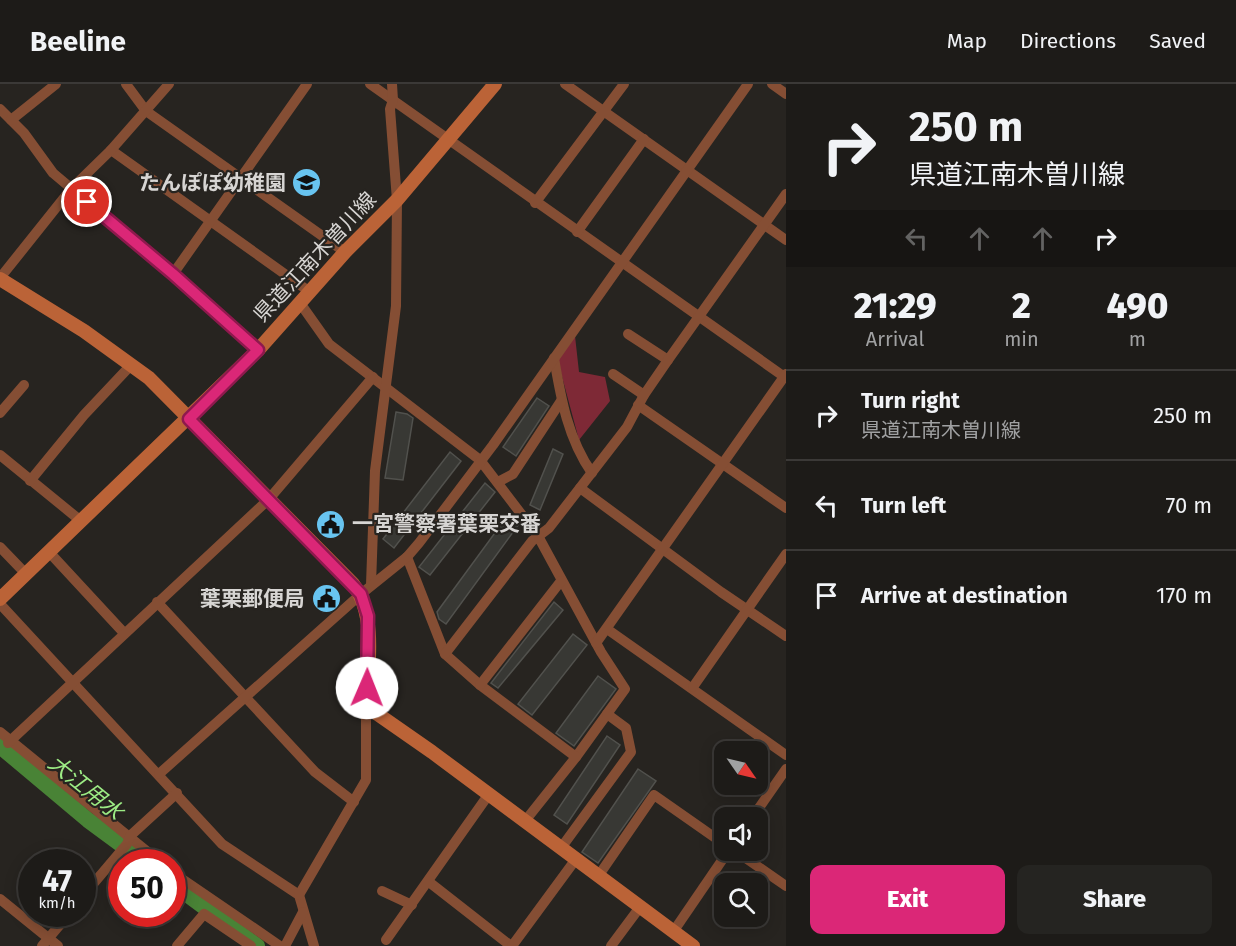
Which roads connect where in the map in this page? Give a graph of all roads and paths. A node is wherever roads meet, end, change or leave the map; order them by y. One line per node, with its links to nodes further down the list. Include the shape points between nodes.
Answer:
1 (56, 84): 17 (street)
2 (126, 84): 15 (street)
3 (169, 84): 15 (street)
4 (307, 84): 22 (street)
5 (370, 84): 13 (street)
6 (392, 84): 13 (street)
7 (495, 84): 18 (main road, 県道江南木曽川線)
8 (565, 84): 16 (street)
9 (624, 84): 16 (street)
10 (748, 84): 21 (street)
11 (772, 84): 12 (street)
12 (786, 94)
13 (393, 100): 18 (street); 25 (street, via 390,109)
14 (0, 109): 17 (street)
15 (146, 111): 20 (street); 22 (street)
16 (604, 112): 19 (street); 26 (street)
17 (11, 120): 23 (street, via 53,173)
18 (447, 138): 25 (main road, 県道江南木曽川線); 26 (street)
19 (644, 139): 21 (street); 29 (street)
20 (111, 150): 23 (street); 27 (street)
21 (687, 170): 28 (street); 32 (street)
22 (240, 179): 27 (street); 31 (street)
23 (71, 189): 33 (street); 34 (street)
24 (786, 194): 28 (street)
25 (397, 200): 31 (main road, 県道江南木曽川線); 47 (street, via 396,306)
26 (535, 202): 29 (street)
27 (210, 222): 33 (street); 35 (street)
28 (764, 224): 30 (street); 37 (street)
29 (577, 232): 32 (street)
30 (786, 240)
31 (345, 252): 35 (main road, 県道江南木曽川線)
32 (621, 262): 37 (street); 40 (street)
33 (173, 274): 39 (street)
34 (0, 278): 42 (main road)
35 (310, 292): 36 (main road, 県道江南木曽川線)
36 (300, 303): 39 (main road, 県道江南木曽川線); 45 (street, via 329,344)
37 (699, 317): 41 (street); 44 (street)
38 (628, 334): 41 (street)
39 (258, 350): 52 (main road, 県道江南木曽川線)
40 (554, 358): 49 (street); 54 (street)
41 (668, 360): 48 (street)
42 (132, 364): 52 (main road); 57 (street)
43 (613, 374): 48 (street)
44 (785, 376): 55 (street)
45 (373, 377): 47 (street); 60 (street)
46 (24, 385): 51 (street)
47 (387, 388): 54 (street); 71 (street, via 375,471)
48 (644, 395): 50 (street)
49 (561, 401): 56 (street, via 576,452); 58 (street, via 513,474)
50 (638, 405): 55 (street); 56 (street, via 627,427)
51 (0, 412)
52 (189, 419): 60 (main road); 62 (main road, 県道江南木曽川線)
53 (0, 455): 57 (street)
54 (480, 460): 58 (street); 68 (street)
55 (723, 462): 61 (street); 65 (street)
56 (592, 473): 59 (street)
57 (30, 481): 62 (street)
58 (498, 482): 63 (street)
59 (580, 488): 63 (street, via 549,528); 65 (street)
60 (269, 499): 71 (main road); 73 (street)
61 (786, 508)
62 (81, 521): 66 (main road, 県道江南木曽川線)
63 (538, 536): 70 (street); 80 (street)
64 (0, 548): 69 (street)
65 (663, 548): 75 (street); 76 (street)
66 (49, 552): 69 (main road, 県道江南木曽川線); 77 (street)
67 (786, 554): 75 (street)
68 (407, 557): 71 (street); 80 (street)
69 (26, 574): 72 (main road, 県道江南木曽川線)
70 (561, 581): 79 (street); 82 (street)
71 (366, 590): 84 (street); 85 (main road)
72 (0, 599)
73 (157, 602): 77 (street); 84 (street)
74 (0, 604): 81 (street)
75 (748, 610): 78 (street); 83 (street)
76 (607, 629): 79 (street); 83 (street)
77 (124, 633): 81 (street)
78 (786, 636)
79 (596, 643): 86 (street, via 625,689)
80 (445, 654): 82 (street)
81 (73, 681): 88 (street); 92 (street)
82 (480, 685): 90 (street)
83 (693, 687): 89 (street)
84 (245, 696): 92 (street); 95 (street, via 315,772)
85 (366, 705): 94 (main road); 95 (street, via 366,780)
86 (607, 714): 90 (street); 100 (street, via 626,728 631,752)
87 (0, 732): 88 (street)
88 (9, 742): 99 (street)
89 (786, 755)
90 (576, 757): 97 (street)
91 (786, 769): 96 (street)
92 (159, 774): 93 (street)
93 (177, 794): 99 (street); 111 (street, via 222,844)
94 (489, 794): 97 (main road); 108 (street)
95 (354, 802): 111 (street)
96 (760, 807)
97 (525, 821): 100 (main road)
98 (714, 837): 105 (street, via 654,795)
99 (125, 844): 101 (street); 106 (street)
100 (561, 848): 102 (main road)
101 (135, 849)
102 (576, 859): 105 (main road); 126 (street)
103 (721, 861): 117 (street)
104 (750, 861): 109 (street)
105 (599, 875): 114 (main road)
106 (96, 880)
107 (186, 882): 123 (street)
108 (429, 882): 113 (street); 126 (street)
109 (786, 886)
110 (382, 891): 113 (street)
111 (299, 895): 115 (street)
112 (0, 899): 119 (street)
113 (412, 904): 118 (street)
114 (640, 907): 117 (main road); 127 (street)
115 (303, 912): 124 (street); 125 (street)
116 (58, 927): 119 (street)
117 (673, 932): 128 (main road)
118 (386, 940)
119 (45, 942): 120 (street)
120 (58, 946)
121 (177, 946): 122 (street, via 204,914)
122 (251, 946)
123 (280, 946)
124 (285, 946)
125 (314, 946)
126 (512, 946)
127 (611, 946)
128 (693, 946)

